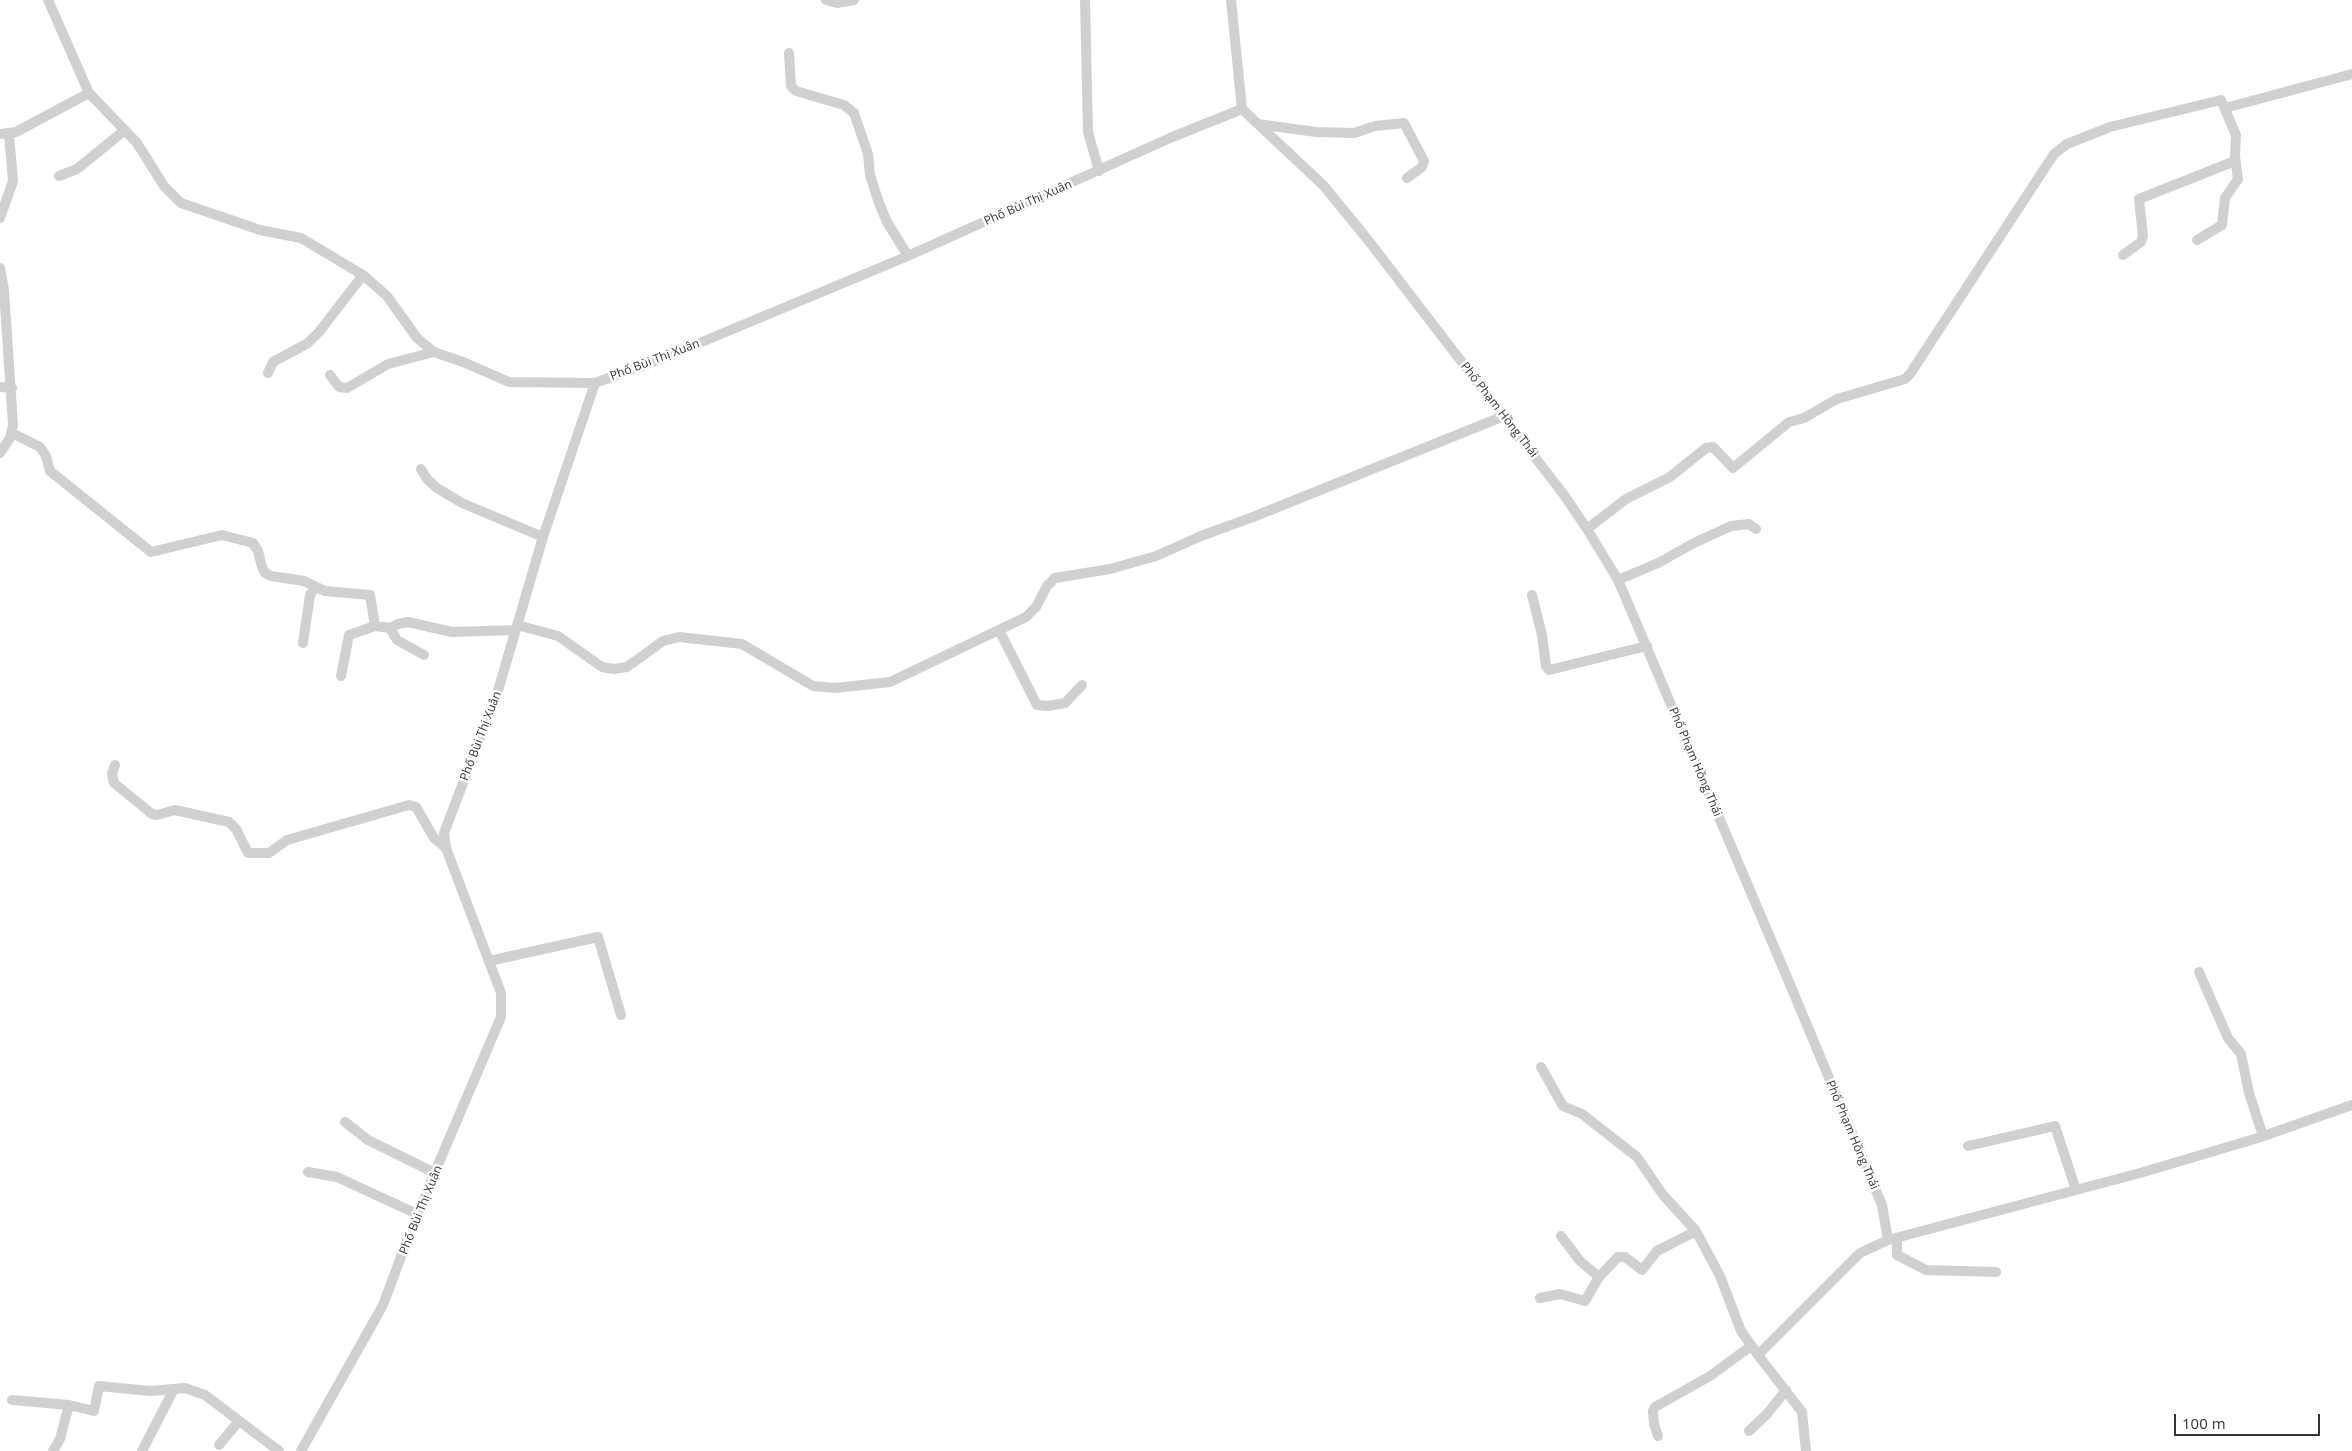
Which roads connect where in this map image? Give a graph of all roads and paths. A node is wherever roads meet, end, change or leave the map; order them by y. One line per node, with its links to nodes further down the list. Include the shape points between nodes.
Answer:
1 (48, 0): 8 (street)
2 (826, 0): 3 (street, via 836,3)
3 (854, 0)
4 (1085, 0): 15 (street, via 1088,132)
5 (1230, 0): 10 (street)
6 (788, 53): 21 (street, via 791,86 796,91 844,105 854,113 868,154 870,175 879,203)
7 (2352, 74): 9 (street)
8 (89, 93): 12 (street); 13 (street)
9 (2225, 108): 14 (street, via 2236,135); 34 (street, via 2220,100 2208,102 2102,129 2060,148 1905,378 1837,398 1804,418 1789,422 1733,468 1713,447 1706,448 1670,477 1626,500)
10 (1242, 109): 11 (street, Phố Phạm Hồng Thái); 15 (street, Phố Bùi Thị Xuân)
11 (1258, 124): 17 (street, via 1316,132 1354,133 1374,126 1404,123 1424,161 1422,167); 30 (street, Phố Phạm Hồng Thái, via 1324,186)
12 (125, 130): 16 (street, via 77,169); 23 (street, via 144,151 164,186 181,202 260,230 301,238)
13 (4, 134): 18 (street, via 13,181)
14 (2235, 161): 19 (street, via 2238,179 2225,198 2222,226); 20 (street, via 2139,199 2143,236 2141,242)
15 (1098, 171): 21 (street, Phố Bùi Thị Xuân)
16 (59, 176)
17 (1407, 178)
18 (0, 218)
19 (2197, 240)
20 (2123, 255)
21 (908, 256): 27 (street, Phố Bùi Thị Xuân, via 661,359)
22 (0, 268): 29 (street)
23 (363, 275): 24 (street, via 387,296 417,338); 25 (street, via 319,332 308,343 273,362)
24 (434, 352): 26 (street, via 388,364 347,388 339,387); 27 (street, via 509,382)
25 (268, 373)
26 (330, 374)
27 (595, 383): 36 (street, Phố Bùi Thị Xuân)
28 (0, 387): 29 (street)
29 (12, 388): 31 (street)
30 (1504, 416): 34 (street, Phố Phạm Hồng Thái); 43 (street, via 1156,556 1110,569 1055,578 1032,612)
31 (12, 432): 32 (street); 38 (street, via 40,448 50,471 151,552 216,536 229,536 256,546 265,573 304,581)
32 (0, 453)
33 (421, 469): 36 (street, via 437,488 462,503)
34 (1587, 529): 37 (street, Phố Phạm Hồng Thái)
35 (1756, 529): 37 (street, via 1749,524 1732,526)
36 (543, 536): 42 (street, Phố Bùi Thị Xuân)
37 (1618, 580): 45 (street, Phố Phạm Hồng Thái)
38 (315, 587): 40 (street, via 325,591 370,595); 44 (street, via 310,595)
39 (1532, 595): 45 (street, via 1549,670)
40 (375, 626): 41 (street); 47 (street, via 349,635)
41 (390, 628): 42 (street, via 408,622 452,632); 46 (street, via 397,640)
42 (516, 628): 43 (street, via 558,636 592,662 614,669 627,667 672,638 732,641 751,648 802,682 835,688 902,678); 50 (street, Phố Bùi Thị Xuân, via 497,694 446,826)
43 (999, 630): 48 (street, via 1037,704 1065,703)
44 (303, 643)
45 (1647, 646): 65 (street, Phố Phạm Hồng Thái, via 1882,1205)
46 (424, 655)
47 (341, 676)
48 (1082, 685)
49 (115, 765): 50 (street, via 114,783 152,814 175,810 229,822 248,853 269,853 288,840 409,805 416,807 434,838)
50 (446, 848): 51 (street, Phố Bùi Thị Xuân)
51 (488, 958): 53 (street, via 598,937); 60 (street, Phố Bùi Thị Xuân, via 501,993 501,1017)
52 (2199, 972): 57 (street, via 2228,1038 2241,1054)
53 (621, 1015)
54 (1541, 1067): 63 (street, via 1564,1106 1582,1114 1636,1157 1663,1195)
55 (2352, 1105): 57 (street)
56 (345, 1122): 60 (street, via 368,1140)
57 (2264, 1136): 61 (street)
58 (1968, 1146): 61 (street, via 2055,1126)
59 (308, 1172): 62 (street, via 337,1177)
60 (435, 1173): 62 (street, Phố Bùi Thị Xuân)
61 (2076, 1190): 65 (street)
62 (417, 1214): 82 (street, Phố Bùi Thị Xuân, via 383,1305)
63 (1696, 1231): 67 (street, via 1657,1251 1642,1270 1622,1256); 69 (street, via 1713,1261 1741,1331)
64 (1561, 1236): 67 (street, via 1580,1262)
65 (1892, 1239): 66 (street, Phố Phạm Hồng Thái, via 1897,1254 1926,1270); 70 (street, via 1860,1253)
66 (1996, 1272)
67 (1599, 1277): 68 (street, via 1585,1301 1560,1294)
68 (1540, 1298)
69 (1751, 1346): 70 (street); 77 (street, via 1710,1376 1655,1407 1653,1416)
70 (1758, 1355): 72 (street)
71 (174, 1389): 74 (street, via 150,1391 99,1386 94,1411); 75 (street, via 185,1388 205,1395); 80 (street)
72 (1786, 1390): 76 (street); 83 (street, via 1804,1416)
73 (12, 1400): 74 (street)
74 (69, 1405): 79 (street, via 60,1439)
75 (239, 1421): 78 (street); 81 (street)
76 (1749, 1431)
77 (1658, 1436)
78 (219, 1445)
79 (53, 1451)
80 (142, 1451)
81 (279, 1451)
82 (301, 1451)
83 (1806, 1451)

